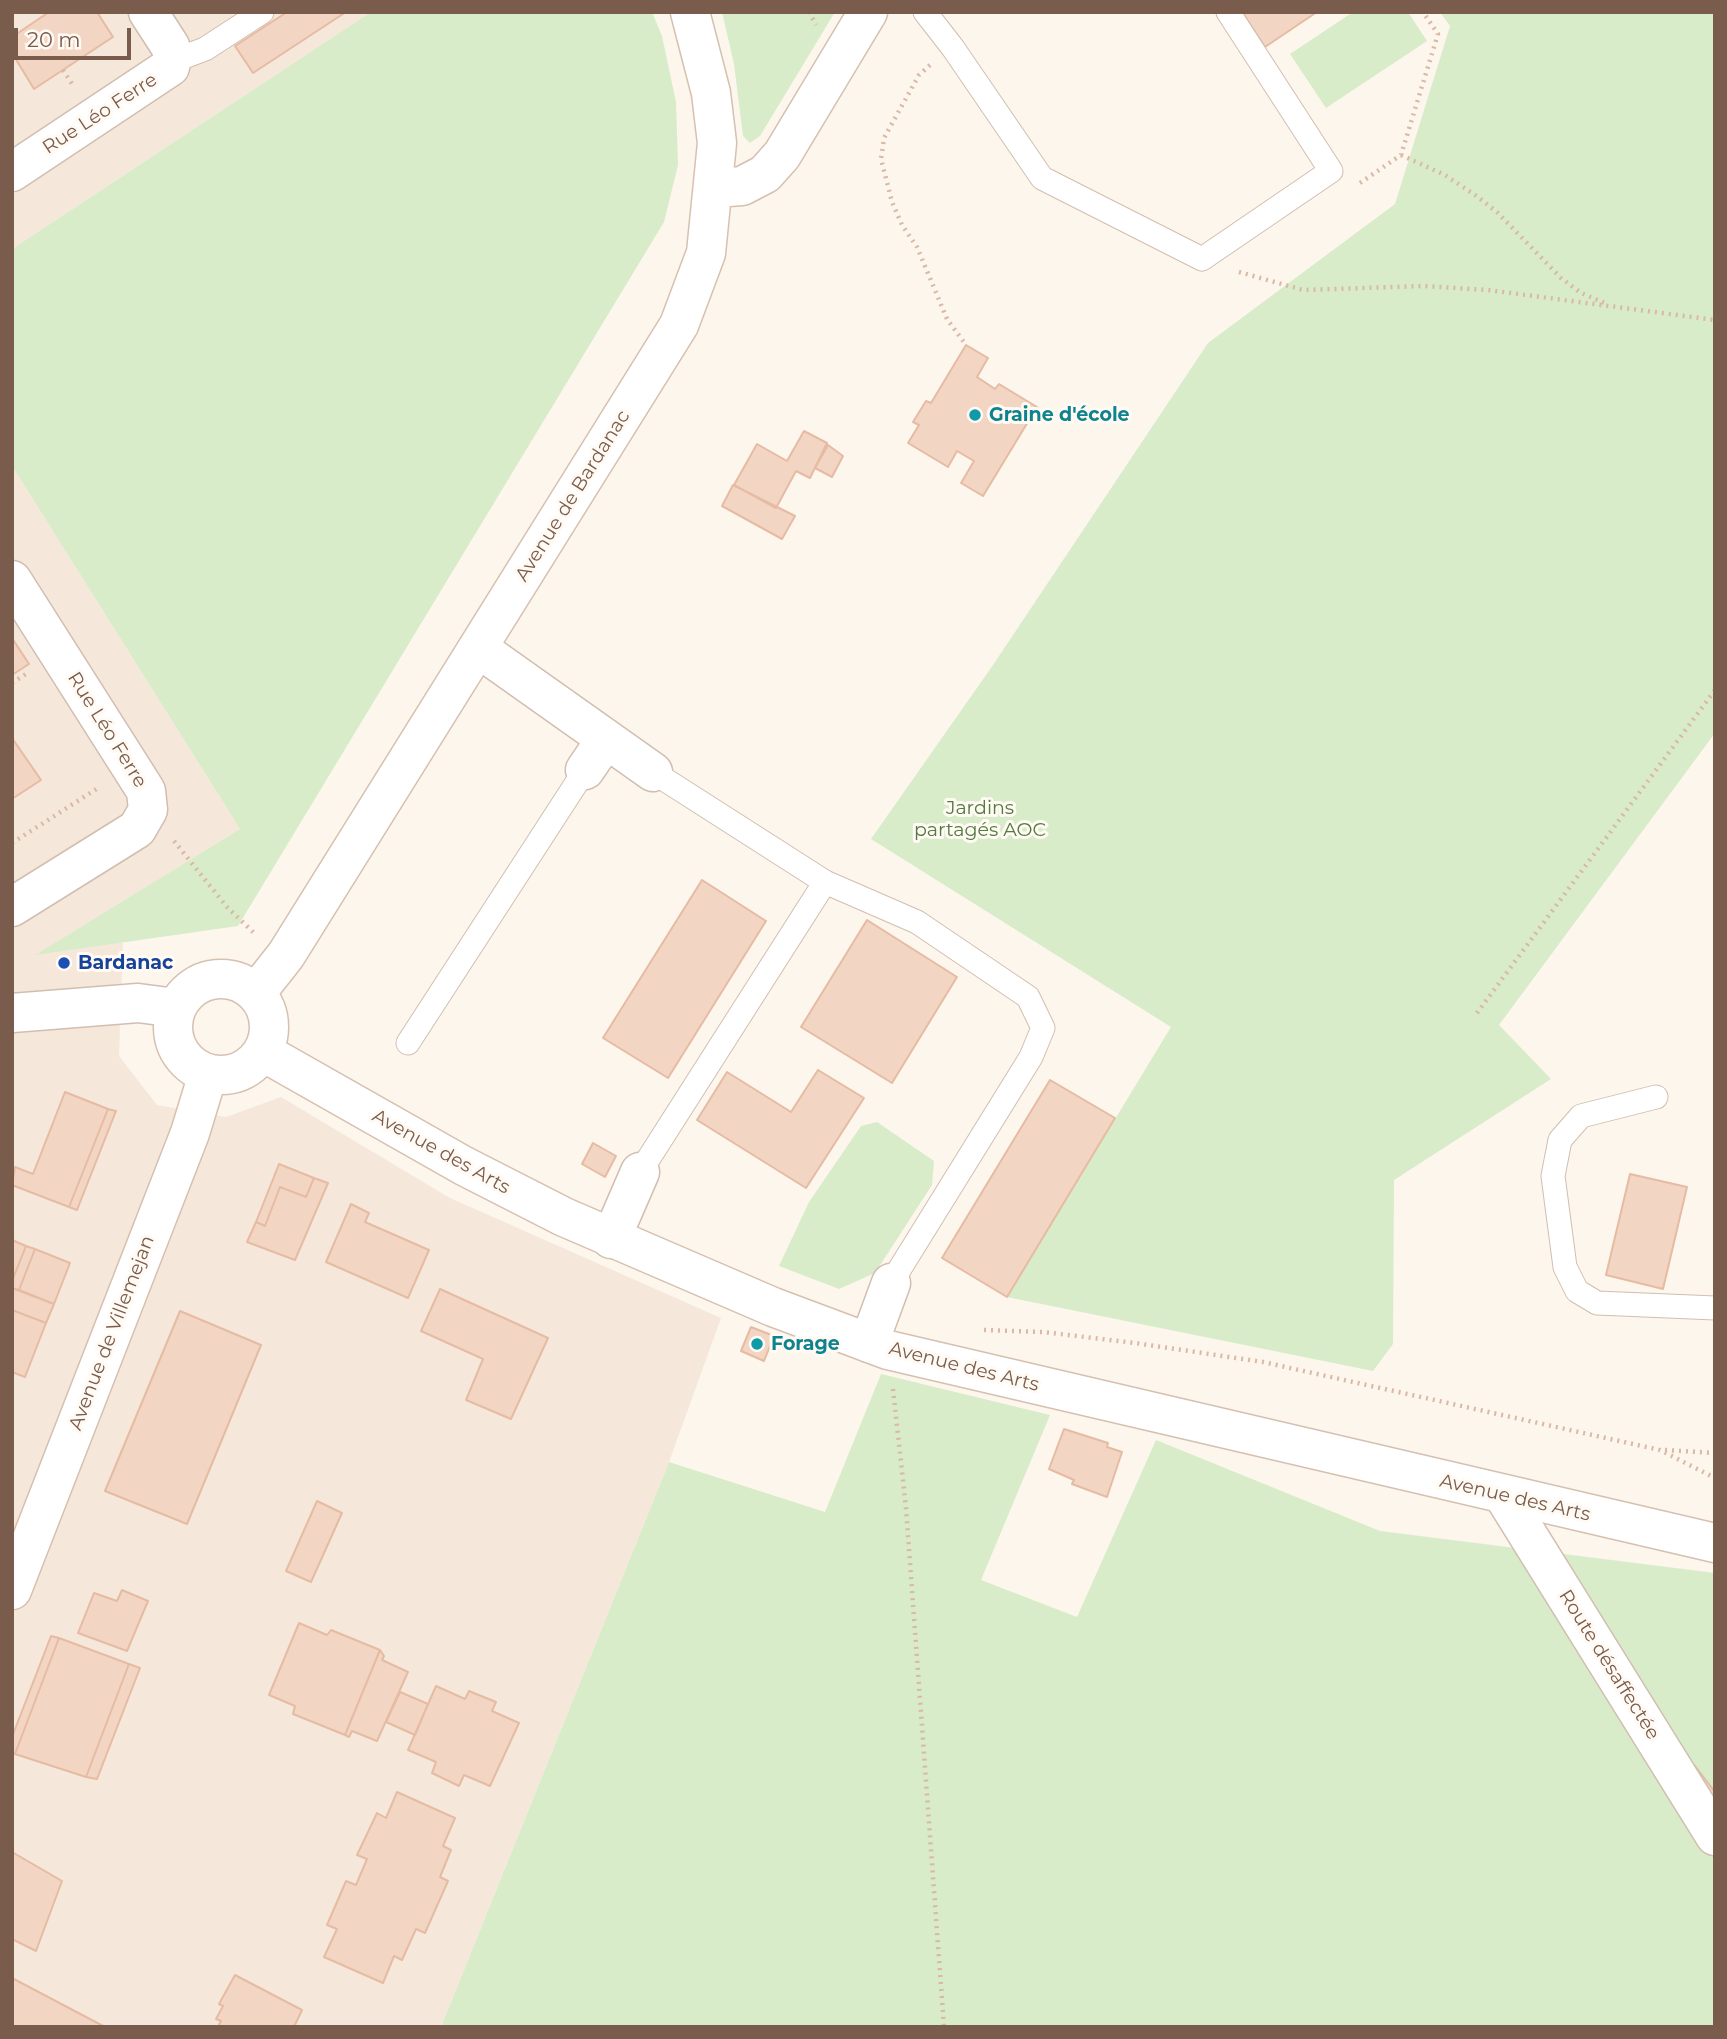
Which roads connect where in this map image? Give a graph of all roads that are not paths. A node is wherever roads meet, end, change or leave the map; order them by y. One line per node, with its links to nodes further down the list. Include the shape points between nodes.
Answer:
1 (148, 12): 7 (street, Rue Léo Ferre, via 170,46)
2 (262, 12): 7 (lane, via 205,49)
3 (690, 12): 9 (street, Avenue de Bardanac, via 711,93 717,144)
4 (868, 12): 9 (street, via 782,155 765,174 741,186)
5 (925, 12): 6 (lane, via 1042,177 1202,259 1331,171)
6 (1227, 12)
7 (173, 61): 8 (street, Rue Léo Ferre)
8 (12, 172)
9 (714, 188): 11 (street, Avenue de Bardanac, via 706,253 679,325)
10 (12, 580): 16 (street, Rue Léo Ferre, via 146,791 146,818 138,829)
11 (478, 648): 12 (street); 17 (street, Avenue de Bardanac, via 286,955)
12 (606, 739): 13 (street); 14 (street)
13 (585, 770): 20 (lane)
14 (653, 772): 15 (lane)
15 (825, 882): 24 (lane); 26 (lane, via 917,922 1028,997 1043,1028 1031,1057)
16 (12, 907)
17 (256, 993): 18 (street, via 243,983 212,979 197,984); 21 (street, via 270,1021)
18 (176, 1008): 19 (street, via 138,1003); 22 (street, via 172,1024 181,1055)
19 (12, 1013)
20 (408, 1043)
21 (263, 1052): 22 (street, via 239,1072); 25 (street, Avenue des Arts, via 464,1166)
22 (208, 1074): 31 (street, Avenue de Villemejan, via 190,1133)
23 (1656, 1097): 27 (lane, via 1581,1116 1560,1140 1553,1177 1565,1267 1577,1291 1597,1303)
24 (640, 1172): 25 (street)
25 (611, 1239): 28 (street, Avenue des Arts)
26 (891, 1283): 28 (street)
27 (1715, 1308)
28 (879, 1346): 29 (street, Avenue des Arts)
29 (1503, 1495): 30 (street, Avenue des Arts); 32 (street, Route désaffectée)
30 (1715, 1543)
31 (12, 1590)
32 (1715, 1836)

